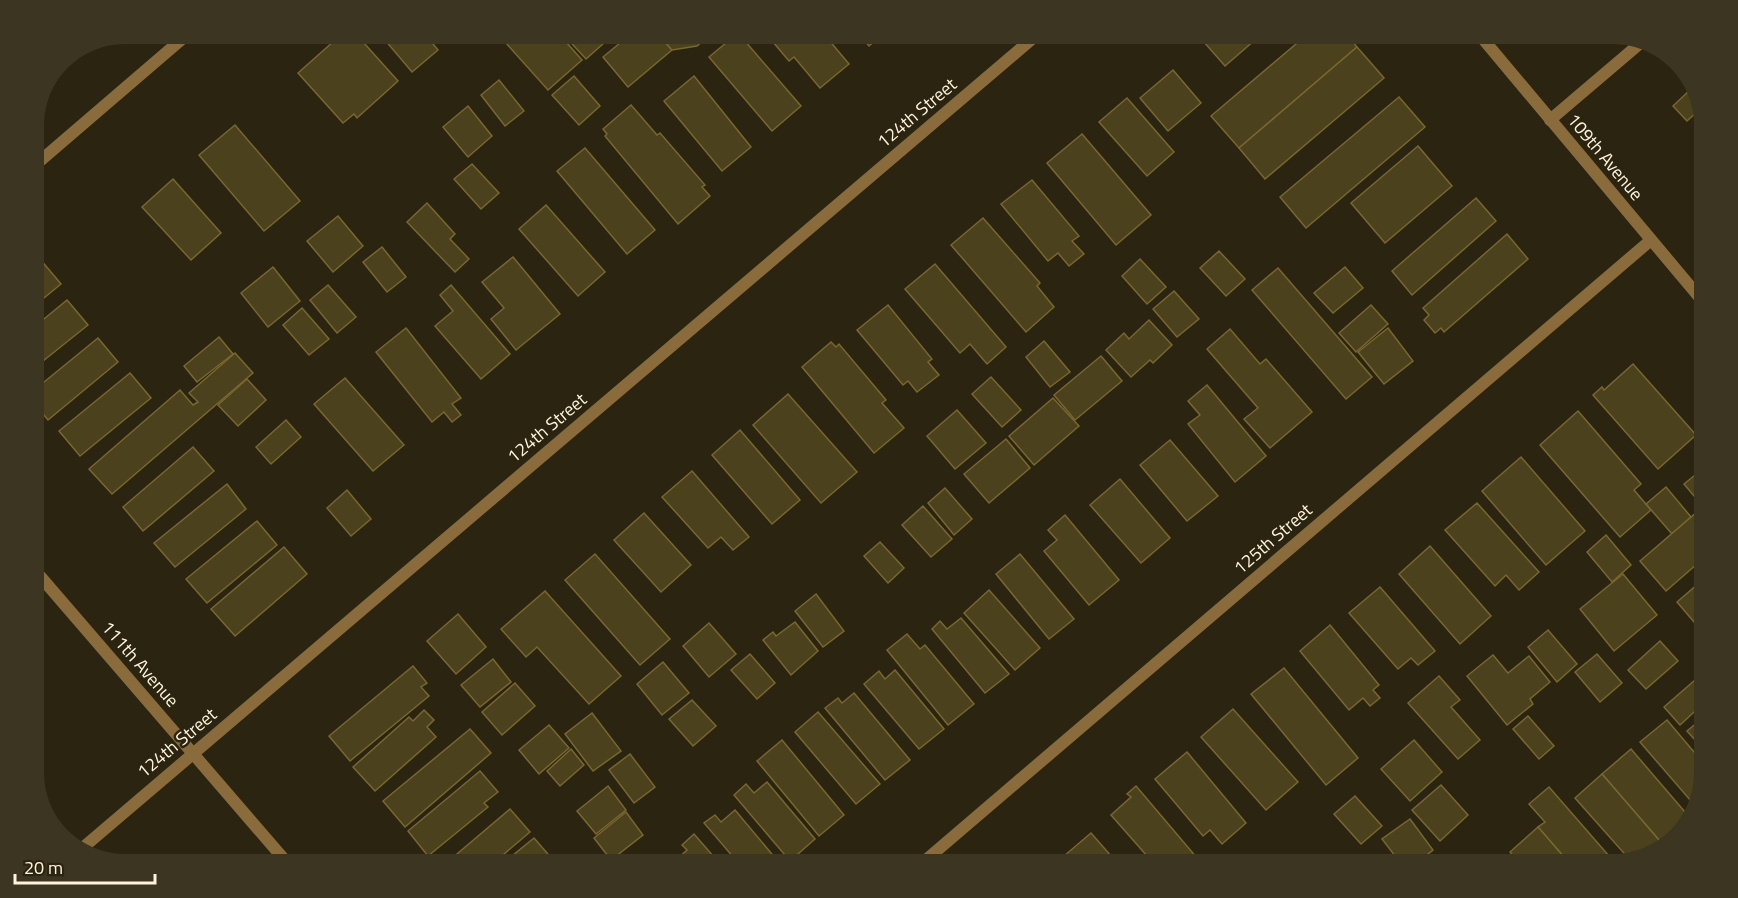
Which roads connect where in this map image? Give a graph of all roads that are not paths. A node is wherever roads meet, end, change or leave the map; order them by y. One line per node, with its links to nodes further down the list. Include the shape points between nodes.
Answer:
1 (176, 44): 6 (street)
2 (1026, 44): 10 (street, 124th Street)
3 (1487, 44): 5 (street, 109th Avenue)
4 (1636, 47): 5 (street)
5 (1550, 120): 7 (street, 109th Avenue)
6 (44, 158)
7 (1651, 240): 8 (street, 109th Avenue); 13 (street, 125th Street)
8 (1694, 291)
9 (44, 581): 10 (street, 111th Avenue)
10 (192, 752): 11 (street, 124th Street); 12 (street, 111th Avenue)
11 (86, 845)
12 (280, 854)
13 (933, 854)

